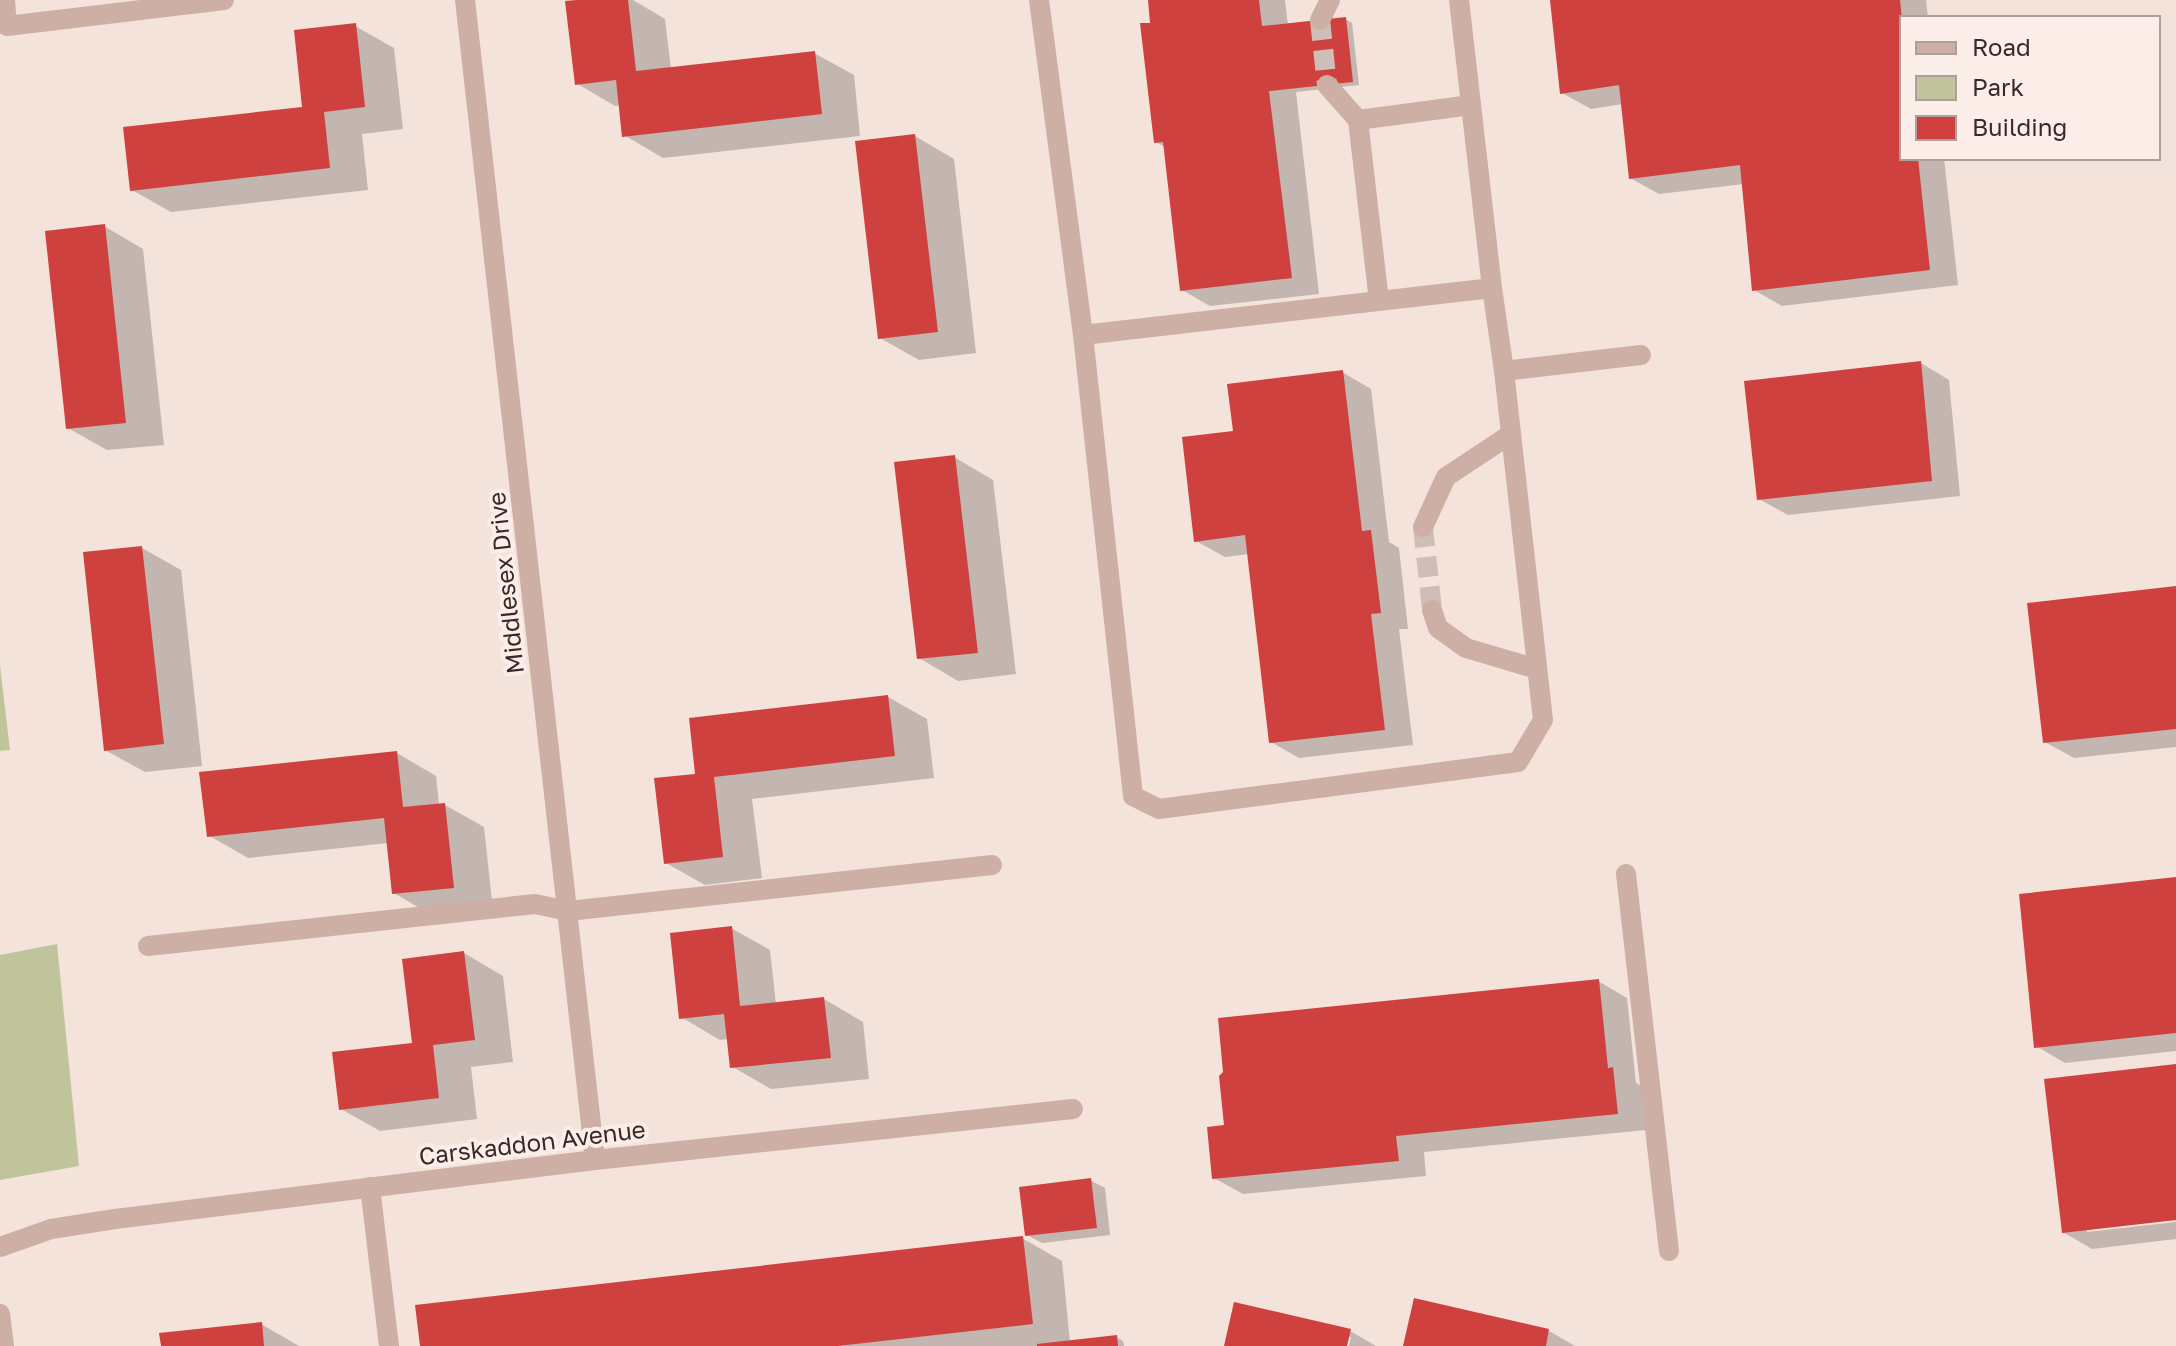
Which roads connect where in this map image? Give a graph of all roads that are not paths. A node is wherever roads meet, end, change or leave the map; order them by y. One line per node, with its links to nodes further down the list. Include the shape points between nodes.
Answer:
1 (5, 0): 7 (street, via 7,26)
2 (224, 0): 7 (street)
3 (465, 0): 23 (street, Middlesex Drive)
4 (1039, 0): 14 (street)
5 (1330, 0): 8 (street)
6 (1459, 0): 10 (street)
7 (122, 6)
8 (1320, 20)
9 (1327, 85): 11 (street)
10 (1471, 105): 11 (street); 12 (street)
11 (1358, 120): 13 (street)
12 (1492, 288): 13 (street); 16 (street)
13 (1379, 301): 14 (street)
14 (1083, 335): 20 (street, via 1133,796 1159,809 1518,762 1543,720)
15 (1641, 355): 16 (street)
16 (1504, 371): 17 (street)
17 (1511, 434): 18 (street, via 1446,477); 20 (street)
18 (1423, 527)
19 (1432, 610): 20 (street, via 1438,628 1466,648)
20 (1537, 669)
21 (992, 865): 23 (street)
22 (1626, 874): 29 (street)
23 (568, 911): 24 (street, via 535,904); 26 (street, Middlesex Drive)
24 (148, 946)
25 (1073, 1109): 26 (street, Carskaddon Avenue)
26 (595, 1160): 27 (street, Carskaddon Avenue)
27 (370, 1187): 28 (street, Carskaddon Avenue, via 51,1229); 32 (street)
28 (0, 1247)
29 (1669, 1251)
30 (0, 1314): 31 (street)
31 (4, 1346)
32 (389, 1346)

